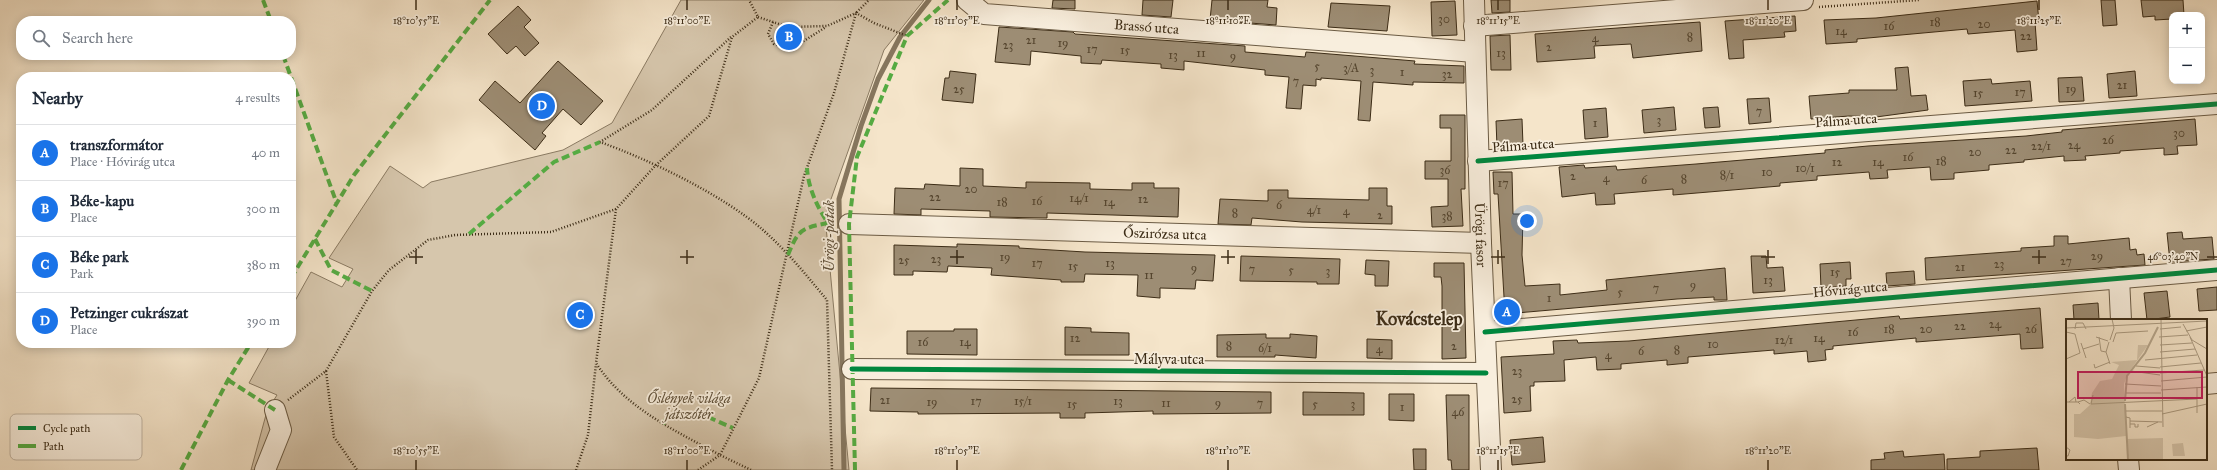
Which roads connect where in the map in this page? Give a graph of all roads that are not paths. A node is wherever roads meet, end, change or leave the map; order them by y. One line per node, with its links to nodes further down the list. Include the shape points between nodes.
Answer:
1 (967, 0): 5 (street, Brassó utca, via 984,14)
2 (1474, 0): 4 (street, Ürögi fasor)
3 (1803, 0): 4 (street)
4 (1474, 26): 5 (street, Ürögi fasor)
5 (1475, 52): 7 (street, Ürögi fasor)
6 (2217, 104): 7 (street, Pálma utca)
7 (1478, 160): 9 (street, Ürögi fasor)
8 (849, 224): 9 (street, Őszirózsa utca)
9 (1480, 243): 13 (street, Ürögi fasor)
10 (2217, 270): 11 (street, Hóvirág utca)
11 (2119, 278): 12 (street); 13 (street, Hóvirág utca)
12 (2121, 319)
13 (1485, 332): 15 (street, Ürögi fasor)
14 (852, 369): 15 (street, Mályva utca)
15 (1486, 373): 21 (street, Ürögi fasor)
16 (2217, 383): 17 (street)
17 (2207, 384)
18 (275, 410): 20 (street, via 281,430)
19 (2128, 460): 22 (street)
20 (265, 470)
21 (1491, 470)
22 (2129, 470)

